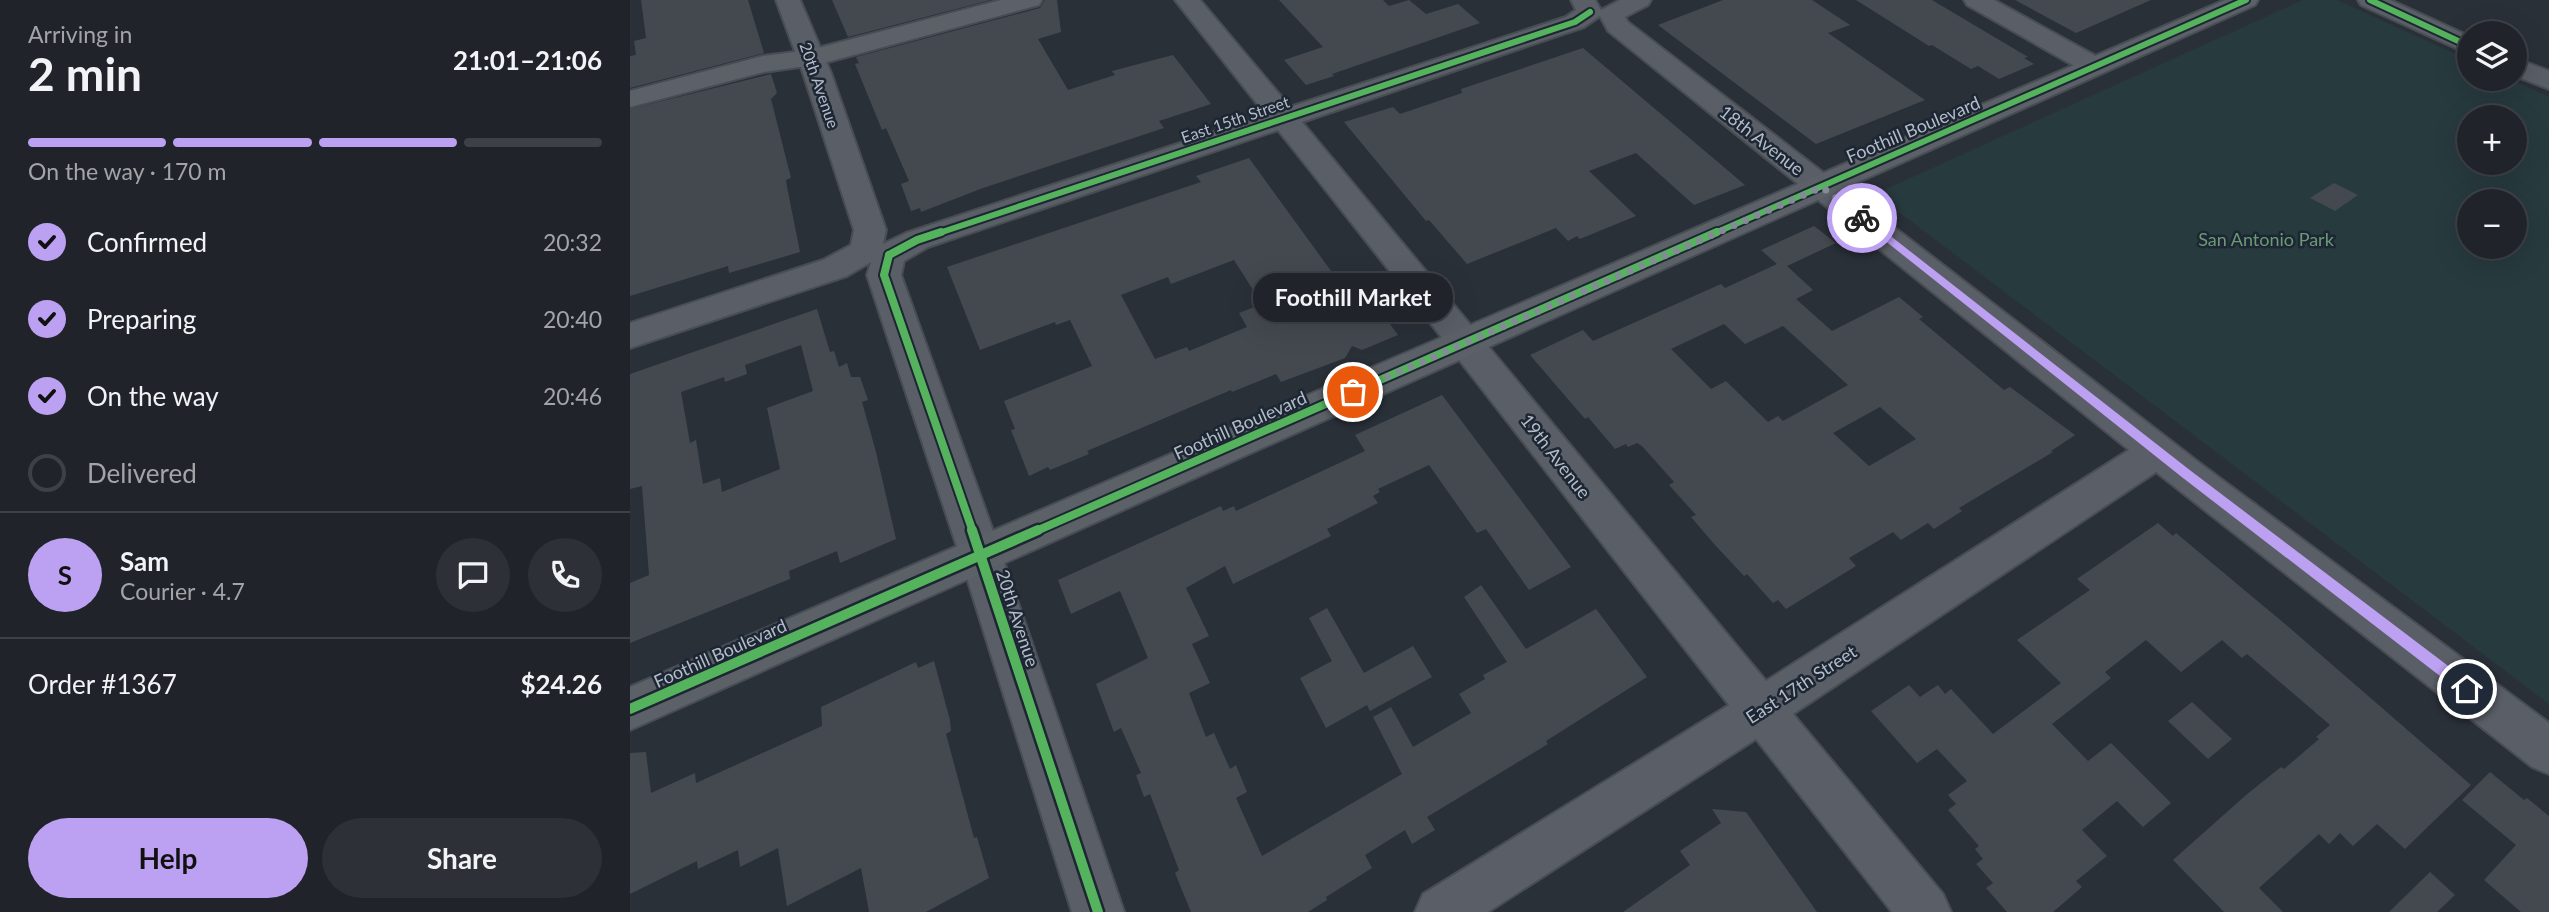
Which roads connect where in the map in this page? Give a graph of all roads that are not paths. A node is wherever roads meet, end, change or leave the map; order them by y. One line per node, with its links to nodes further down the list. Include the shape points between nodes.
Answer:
1 (788, 0): 9 (street, 20th Avenue)
2 (1030, 0): 9 (main road)
3 (1186, 0): 15 (street, 19th Avenue)
4 (1976, 0): 10 (street)
5 (2246, 0): 10 (main road, Foothill Boulevard)
6 (2370, 0): 8 (street)
7 (1605, 7): 15 (street, East 15th Street, via 1575,22); 16 (street, 18th Avenue, via 1617,26)
8 (2457, 40)
9 (811, 58): 13 (main road, via 763,64); 14 (main road, via 767,78); 17 (street, 20th Avenue)
10 (2094, 66): 16 (main road, Foothill Boulevard)
11 (2527, 71): 12 (street)
12 (2549, 81)
13 (630, 99)
14 (630, 114)
15 (1281, 118): 17 (street, East 15th Street); 19 (street, 19th Avenue)
16 (1822, 187): 19 (main road, Foothill Boulevard); 20 (street, 18th Avenue)
17 (878, 253): 18 (street, East 15th Street); 21 (street, 20th Avenue)
18 (630, 336)
19 (1466, 342): 21 (main road, Foothill Boulevard); 23 (street, 19th Avenue)
20 (2158, 451): 23 (street, East 17th Street); 24 (street, 18th Avenue)
21 (981, 556): 22 (main road, Foothill Boulevard); 25 (street, 20th Avenue)
22 (630, 709)
23 (1761, 710): 26 (street, East 17th Street); 27 (street, 19th Avenue)
24 (2549, 751)
25 (1098, 912)
26 (1441, 912)
27 (1925, 912)

